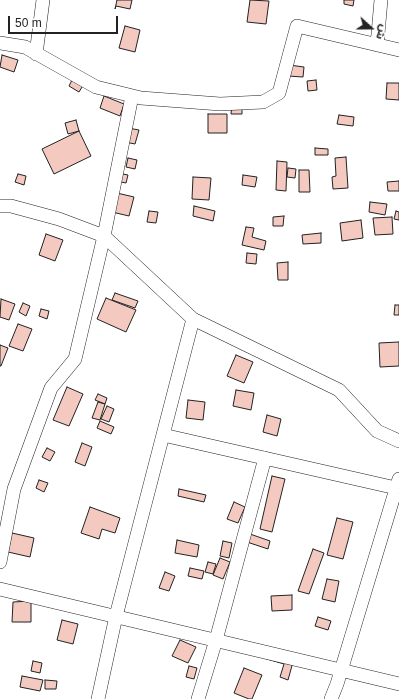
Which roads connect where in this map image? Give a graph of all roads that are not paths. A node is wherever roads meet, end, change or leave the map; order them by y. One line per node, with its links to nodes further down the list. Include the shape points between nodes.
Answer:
1 (43, 0): 6 (street)
2 (382, 0): 4 (street)
3 (0, 42): 6 (street, via 25,47)
4 (377, 45): 5 (street); 7 (street, via 297,26 279,93 263,102 220,104)
5 (399, 50)
6 (36, 54): 7 (street, via 96,87)
7 (132, 96): 9 (street)
8 (0, 206): 9 (street, via 11,206 59,219)
9 (104, 236): 10 (street); 15 (street, via 75,359 51,388 14,489)
10 (193, 319): 11 (street); 12 (street, via 339,390 377,431)
11 (163, 435): 13 (street); 17 (street)
12 (399, 441)
13 (265, 458): 14 (street); 18 (street)
14 (398, 484): 19 (street)
15 (0, 562)
16 (0, 589): 17 (street)
17 (116, 616): 18 (street); 21 (street)
18 (216, 640): 19 (street); 22 (street)
19 (341, 670): 20 (street); 23 (street)
20 (399, 684)
21 (98, 699)
22 (198, 699)
23 (331, 699)

